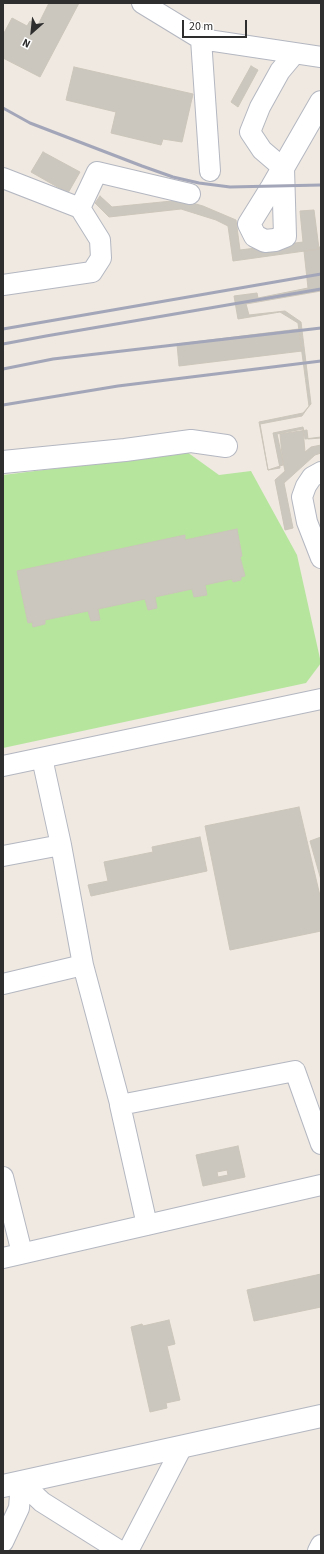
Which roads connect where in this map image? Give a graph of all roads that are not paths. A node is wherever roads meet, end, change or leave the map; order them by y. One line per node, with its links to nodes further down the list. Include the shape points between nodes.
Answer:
1 (142, 3): 2 (street)
2 (201, 39): 3 (street); 7 (street)
3 (295, 53): 4 (street); 6 (street, via 280,72 260,107 250,132 262,150)
4 (321, 57)
5 (321, 102): 6 (street)
6 (283, 168)
7 (210, 172)
8 (3, 178): 10 (street)
9 (190, 194): 10 (street, via 97,172)
10 (80, 208): 11 (street, via 100,240 101,258 92,272)
11 (3, 285)
12 (226, 446): 13 (street, via 191,441)
13 (3, 462)
14 (321, 473): 15 (street, via 302,497 307,522)
15 (321, 558)
16 (321, 699): 17 (street)
17 (42, 758): 18 (street); 19 (street)
18 (3, 766)
19 (61, 845): 20 (street); 21 (street)
20 (3, 856)
21 (83, 965): 22 (street); 23 (street)
22 (3, 984)
23 (122, 1111): 24 (street, via 120,1105 296,1071); 27 (street)
24 (321, 1144)
25 (3, 1177): 28 (street)
26 (321, 1185): 27 (street)
27 (148, 1224): 28 (street)
28 (22, 1253): 29 (street)
29 (3, 1258)
30 (321, 1416): 31 (street)
31 (182, 1447): 32 (street); 36 (street)
32 (12, 1484): 33 (street, via 20,1508); 35 (street)
33 (3, 1542)
34 (321, 1546): 37 (street)
35 (120, 1551)
36 (128, 1551)
37 (318, 1551)

